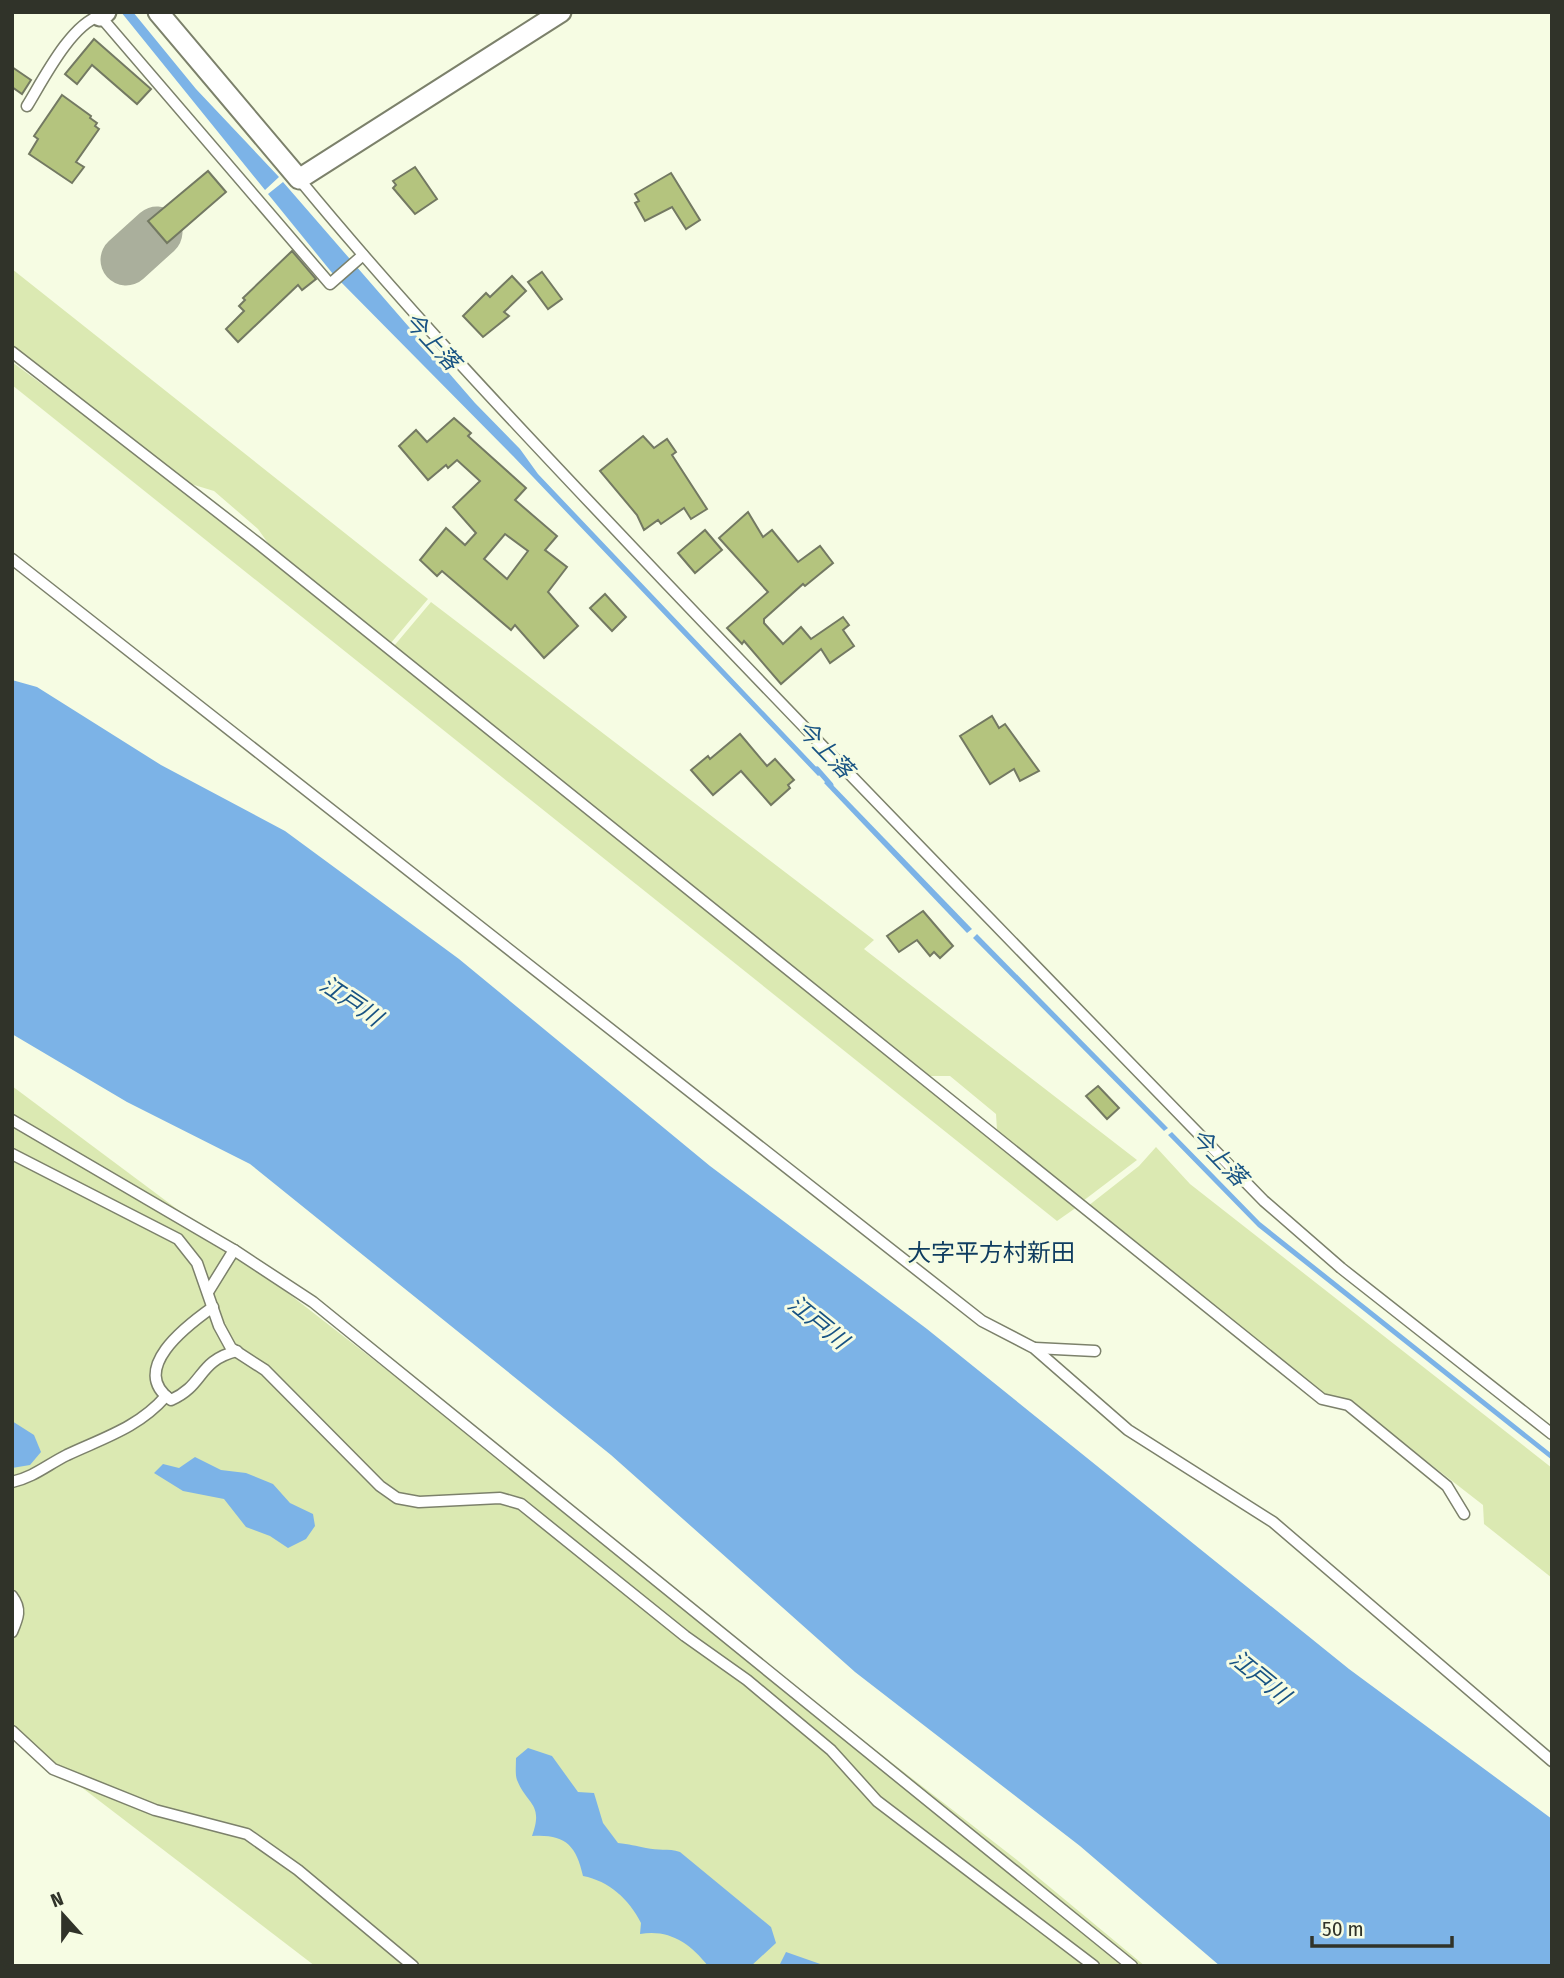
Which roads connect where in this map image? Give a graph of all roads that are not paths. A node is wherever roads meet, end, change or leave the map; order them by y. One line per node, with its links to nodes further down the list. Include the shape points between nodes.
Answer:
1 (158, 12): 5 (street)
2 (561, 12): 5 (street)
3 (103, 14): 4 (lane, via 89,20 51,65); 6 (lane, via 330,284)
4 (27, 106)
5 (299, 179): 6 (lane)
6 (361, 256): 18 (lane, via 820,744 1264,1201 1341,1268)
7 (12, 352): 20 (lane, via 238,527 1322,1399 1348,1405 1447,1486)
8 (12, 559): 14 (lane, via 982,1321)
9 (12, 1120): 11 (lane)
10 (12, 1154): 12 (lane, via 178,1239 197,1263)
11 (234, 1250): 12 (lane); 27 (lane, via 313,1302)
12 (208, 1292): 13 (lane)
13 (213, 1307): 15 (lane, via 225,1337); 17 (lane, via 161,1353 155,1377 160,1393)
14 (1034, 1348): 16 (lane); 24 (lane, via 1128,1430 1273,1522)
15 (237, 1351): 17 (lane, via 212,1359 184,1394 171,1400); 26 (lane, via 265,1370 397,1498 419,1502 500,1498 521,1504 831,1750 877,1801)
16 (1095, 1351)
17 (166, 1396): 19 (lane, via 129,1428 66,1455 32,1477)
18 (1552, 1434)
19 (12, 1482)
20 (1464, 1514)
21 (12, 1596): 22 (lane, via 19,1617)
22 (12, 1632)
23 (12, 1731): 25 (lane, via 53,1769 155,1810 247,1834 298,1870)
24 (1552, 1761)
25 (413, 1966)
26 (1094, 1966)
27 (1132, 1966)

